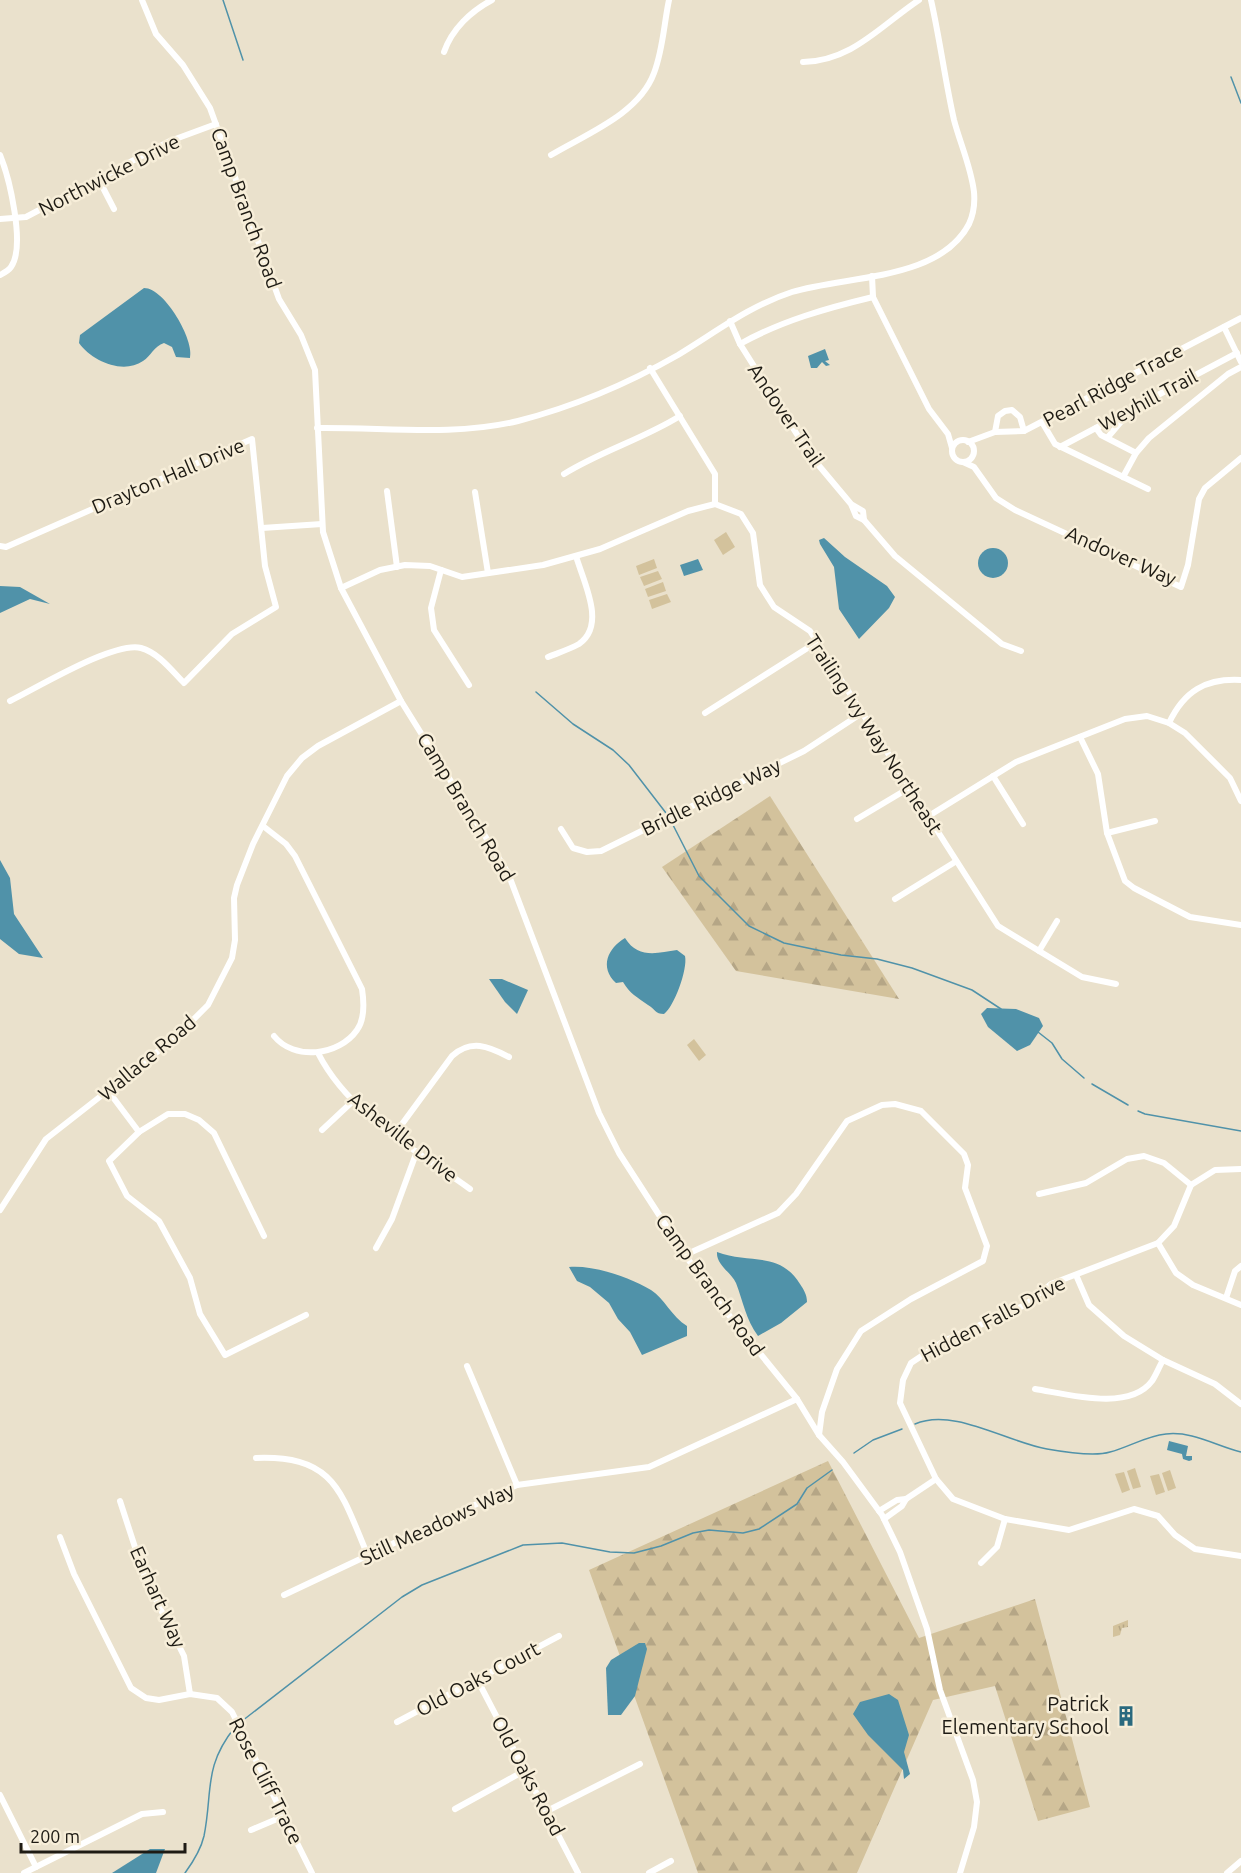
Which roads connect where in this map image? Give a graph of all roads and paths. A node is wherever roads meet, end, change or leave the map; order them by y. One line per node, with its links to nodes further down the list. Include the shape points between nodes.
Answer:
1 (142, 0): 8 (street, Camp Branch Road, via 156,34 199,88)
2 (492, 0): 6 (street, via 474,10 448,40)
3 (669, 0): 10 (street, via 654,73 643,93 621,114)
4 (919, 0): 7 (street, via 852,50 830,60)
5 (931, 0): 16 (street, via 975,205 970,222 941,256 914,267)
6 (444, 52)
7 (803, 62)
8 (216, 124): 11 (street, Northwicke Drive, via 170,141); 28 (street, Camp Branch Road, via 279,299 301,335 315,370)
9 (0, 154): 14 (street)
10 (551, 154)
11 (99, 180): 12 (street); 14 (street, Northwicke Drive)
12 (114, 209)
13 (0, 219): 14 (street, Northwicke Drive)
14 (16, 219): 15 (street, via 14,261)
15 (0, 275)
16 (872, 276): 17 (street); 19 (street, via 791,293)
17 (873, 297): 21 (street, via 764,331); 32 (street, via 930,409)
18 (1241, 318): 20 (street, Pearl Ridge Trace)
19 (730, 321): 21 (street, Andover Trail); 24 (street)
20 (1224, 327): 22 (street, Weyhill Trail); 27 (street, Pearl Ridge Trace)
21 (740, 344): 58 (street, Andover Trail, via 810,455 851,504 856,516 895,556 1002,644)
22 (1237, 353): 23 (street, Weyhill Trail); 25 (street, Weyhill Trail)
23 (1241, 364): 39 (street, Weyhill Trail, via 1149,438)
24 (650, 368): 26 (street); 28 (street, via 568,406 516,421 448,432)
25 (1127, 411): 29 (street, Weyhill Trail); 33 (street)
26 (680, 416): 43 (street); 48 (street, via 715,474)
27 (1042, 422): 30 (street, Pearl Ridge Trace); 36 (street)
28 (317, 428): 49 (street, Camp Branch Road)
29 (1096, 428): 33 (street); 36 (street, Weyhill Trail)
30 (1024, 431): 31 (street, Pearl Ridge Trace); 31 (street, via 1020,417 1012,410 998,416)
31 (995, 432): 34 (street, Pearl Ridge Trace)
32 (948, 435): 35 (street); 37 (street)
33 (1108, 437): 39 (street)
34 (981, 438): 35 (street, Pearl Ridge Trace); 38 (street)
35 (965, 441): 37 (street, Pearl Ridge Trace); 38 (street)
36 (1060, 447): 44 (street)
37 (952, 448): 41 (street, via 953,457)
38 (973, 452): 41 (street); 42 (street)
39 (1136, 453): 44 (street, Weyhill Trail)
40 (1241, 458): 42 (street, Andover Way, via 1205,488 1199,500 1181,587 1015,510 996,498)
41 (963, 462): 42 (street)
42 (974, 467)
43 (564, 474)
44 (1123, 477): 45 (street)
45 (1148, 489)
46 (387, 491): 53 (street)
47 (475, 492): 55 (street)
48 (715, 504): 52 (street); 57 (street, Trailing Ivy Way Northeast, via 741,514 753,533 760,585 774,607 810,631)
49 (322, 524): 50 (street); 56 (street, Camp Branch Road)
50 (262, 528): 51 (street, Drayton Hall Drive, via 252,439 6,547); 62 (street, Drayton Hall Drive, via 265,566 276,607 232,634 184,683 159,658 141,648 119,649)
51 (0, 546)
52 (576, 556): 55 (street, via 543,566); 59 (street, via 593,611 591,629 580,643)
53 (397, 567): 54 (street, via 430,566); 56 (street, via 380,570)
54 (441, 570): 55 (street, via 462,577); 61 (street, via 431,608 434,630)
55 (488, 573)
56 (341, 588): 63 (street, Camp Branch Road)
57 (818, 642): 64 (street); 65 (street, Trailing Ivy Way Northeast)
58 (1021, 651)
59 (548, 657)
60 (1241, 680): 66 (street, via 1222,679 1196,688 1177,706)
61 (469, 685)
62 (10, 701)
63 (401, 701): 75 (street, Wallace Road, via 302,758 287,776); 101 (street, Camp Branch Road, via 508,873 609,1134)
64 (705, 713)
65 (862, 713): 69 (street, Trailing Ivy Way Northeast); 76 (street, Bridle Ridge Way, via 804,751 601,851 573,848)
66 (1169, 723): 67 (street, via 1147,716 1125,719); 70 (street, via 1230,778)
67 (1080, 737): 68 (street, via 1016,762); 77 (street, via 1098,774)
68 (993, 776): 71 (street); 74 (street)
69 (909, 788): 71 (street, Trailing Ivy Way Northeast); 72 (street)
70 (1241, 801)
71 (927, 817): 78 (street, Trailing Ivy Way Northeast)
72 (857, 819)
73 (1155, 821): 77 (street)
74 (1023, 824)
75 (263, 826): 85 (street, via 295,856 362,989 363,1010 357,1030 343,1044); 87 (street, Wallace Road, via 234,898 235,940 227,972 208,1005 175,1038)
76 (561, 830)
77 (1107, 833): 81 (street, via 1125,881 1134,888 1190,917)
78 (955, 862): 79 (street); 82 (street, Trailing Ivy Way Northeast, via 998,926)
79 (895, 899)
80 (1057, 921): 82 (street)
81 (1241, 925)
82 (1039, 951): 83 (street, Trailing Ivy Way Northeast, via 1082,977)
83 (1116, 984)
84 (274, 1036): 85 (street, via 279,1043)
85 (318, 1053): 88 (street, Asheville Drive)
86 (508, 1057): 91 (street, via 475,1044 460,1048)
87 (109, 1092): 90 (street); 97 (street, Wallace Road, via 46,1139)
88 (353, 1101): 89 (street); 91 (street, Asheville Drive)
89 (322, 1130)
90 (140, 1132): 98 (street, via 168,1114 185,1114 199,1120 214,1133); 106 (street, via 109,1161 127,1196 159,1221 189,1278 200,1314 225,1354)
91 (394, 1135): 92 (street, Asheville Drive)
92 (417, 1150): 95 (street, Asheville Drive); 100 (street, via 392,1219)
93 (1241, 1169): 94 (street, via 1215,1170)
94 (1191, 1185): 96 (street, via 1164,1163 1144,1156 1128,1159 1086,1184); 99 (street, Hidden Falls Drive, via 1174,1226)
95 (470, 1189)
96 (1039, 1194)
97 (0, 1210)
98 (264, 1236)
99 (1158, 1243): 103 (street, Hidden Falls Drive); 104 (street, via 1176,1273 1192,1285)
100 (376, 1248)
101 (685, 1255): 110 (street, Camp Branch Road); 112 (street, via 778,1214 847,1122 882,1105 921,1111 964,1154 968,1165 965,1188 987,1246 983,1261 861,1331 837,1369 822,1412)
102 (1241, 1266): 104 (street, via 1235,1271)
103 (1076, 1275): 107 (street, via 1089,1305 1124,1336); 114 (street, Hidden Falls Drive, via 1051,1284 1025,1305 945,1341 911,1363 903,1380 900,1403)
104 (1226, 1298): 105 (street)
105 (1241, 1305)
106 (306, 1315)
107 (1163, 1360): 109 (street, via 1151,1382 1135,1394 1110,1400); 111 (street, via 1215,1384)
108 (467, 1366): 115 (street)
109 (1035, 1389)
110 (797, 1399): 112 (street, Camp Branch Road); 115 (street, Still Meadows Way, via 649,1467)
111 (1241, 1404)
112 (819, 1435): 118 (street, Camp Branch Road)
113 (256, 1458): 122 (street, via 288,1459 321,1470 341,1492)
114 (936, 1479): 116 (street); 120 (street, Hidden Falls Drive, via 953,1499)
115 (517, 1485): 122 (street, Still Meadows Way)
116 (906, 1499): 118 (street); 119 (street)
117 (120, 1501): 128 (street, Earhart Way, via 145,1578 184,1656)
118 (879, 1511): 119 (street, Camp Branch Road)
119 (884, 1519): 145 (street, Camp Branch Road, via 916,1593 940,1690 974,1780 974,1828)
120 (1005, 1519): 123 (street, Hidden Falls Drive, via 1069,1530 1134,1509 1158,1516 1195,1549); 124 (street, via 997,1546)
121 (60, 1537): 128 (street, Rose Cliff Trace, via 74,1574 131,1688 146,1698 159,1700)
122 (368, 1556): 125 (street, Still Meadows Way)
123 (1241, 1556)
124 (981, 1563)
125 (284, 1595)
126 (559, 1636): 127 (street, Old Oaks Court)
127 (477, 1679): 129 (street, Old Oaks Court); 131 (street, Old Oaks Road)
128 (190, 1694): 136 (street, Rose Cliff Trace, via 217,1698 232,1712)
129 (397, 1722)
130 (640, 1764): 134 (street)
131 (524, 1771): 133 (street); 134 (street, Old Oaks Road)
132 (0, 1795): 140 (street)
133 (455, 1809)
134 (548, 1811): 143 (street, Old Oaks Road)
135 (163, 1812): 140 (street, via 142,1814)
136 (284, 1816): 137 (street); 142 (street, Rose Cliff Trace)
137 (251, 1830)
138 (670, 1861): 144 (street)
139 (1241, 1861): 146 (street)
140 (36, 1867): 141 (street)
141 (24, 1873)
142 (312, 1873)
143 (578, 1873)
144 (649, 1873)
145 (960, 1873)
146 (1227, 1873)

